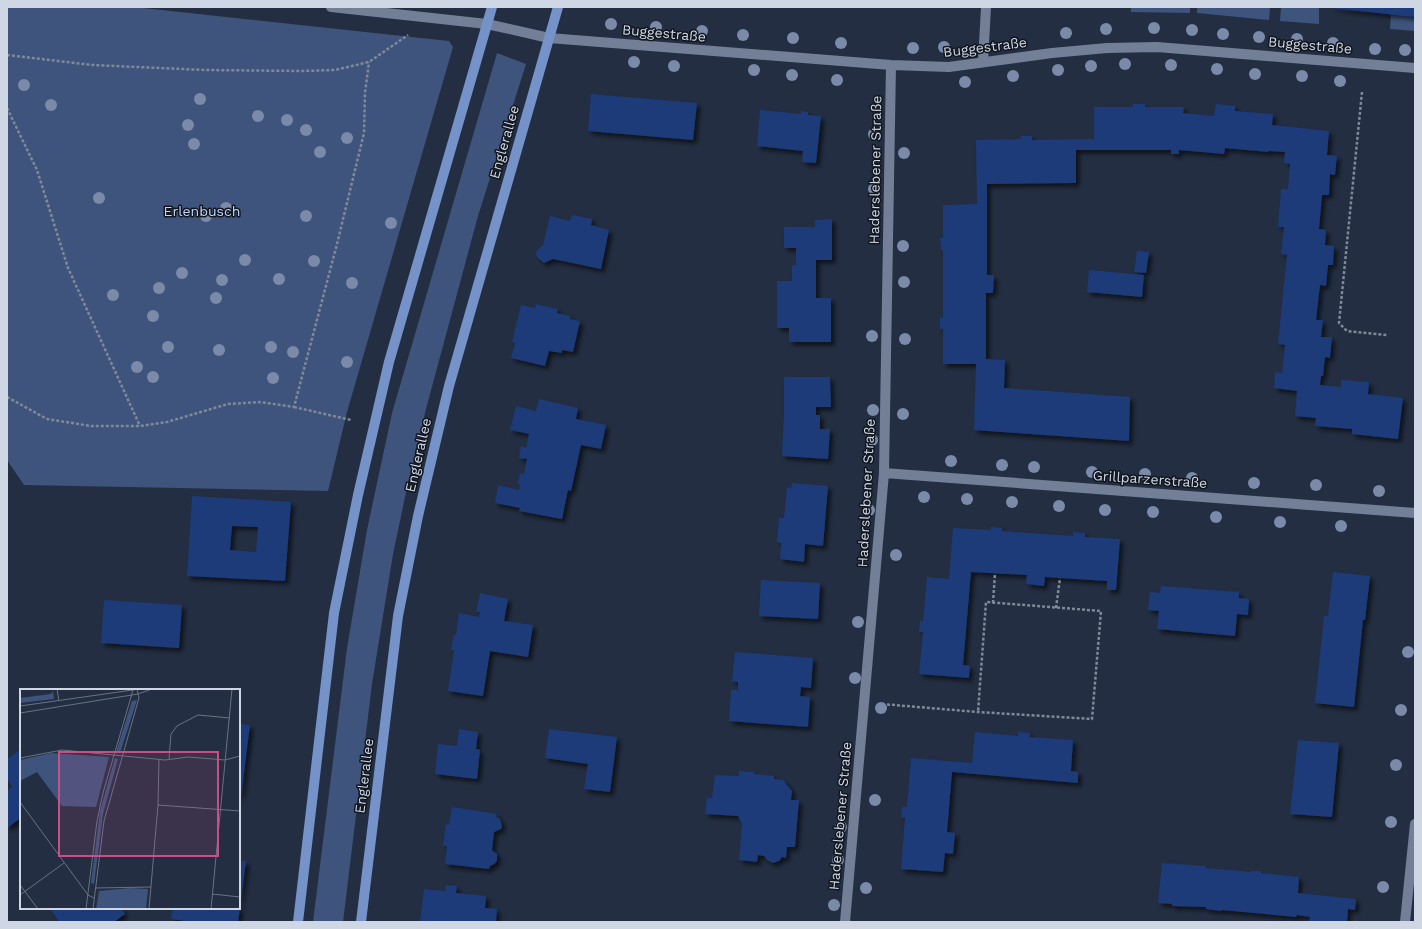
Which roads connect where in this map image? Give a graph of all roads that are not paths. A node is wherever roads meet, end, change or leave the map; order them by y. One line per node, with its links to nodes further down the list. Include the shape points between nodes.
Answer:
1 (331, 7): 5 (street, Buggestraße)
2 (492, 7): 5 (main road)
3 (558, 7): 6 (main road, Englerallee)
4 (986, 7): 7 (street)
5 (487, 24): 6 (street, Buggestraße); 13 (main road, via 389,362 358,495 334,613)
6 (549, 38): 8 (street, Buggestraße); 14 (main road, Englerallee, via 449,386 418,516 398,616)
7 (983, 62): 8 (street, Buggestraße, via 949,67); 9 (street, Buggestraße, via 1076,50 1157,47)
8 (891, 65): 10 (street, Haderslebener Straße)
9 (1415, 68)
10 (884, 473): 11 (street, Grillparzerstraße); 15 (street, Haderslebener Straße)
11 (1415, 513)
12 (1415, 824): 16 (street)
13 (298, 922)
14 (361, 922)
15 (845, 922)
16 (1406, 922)

